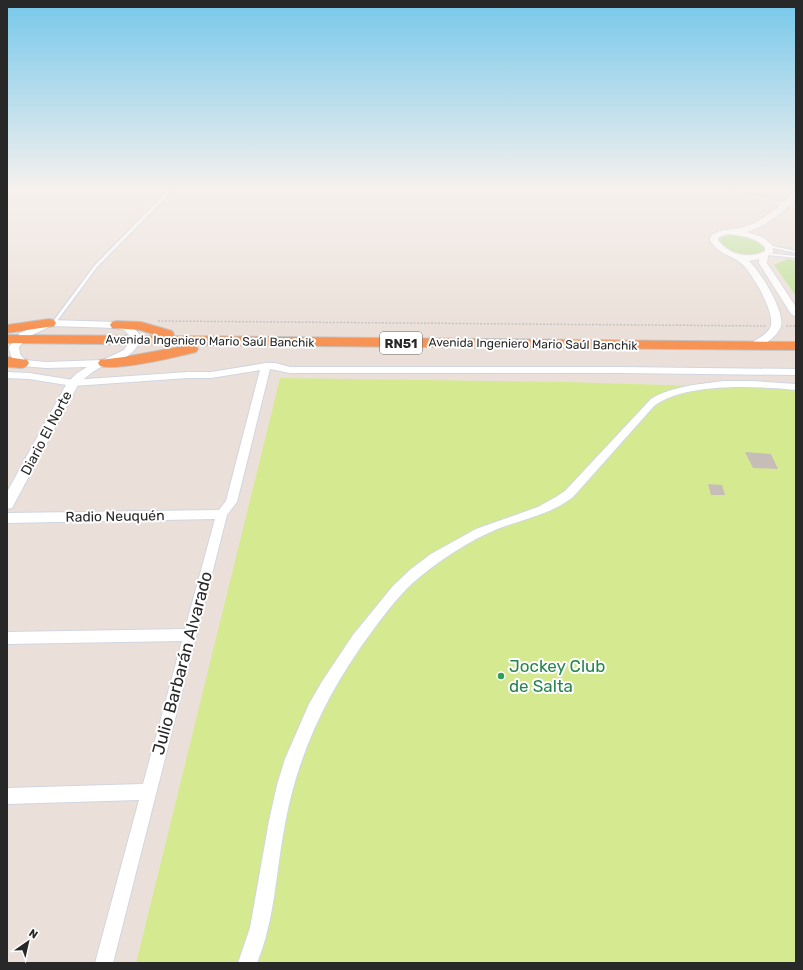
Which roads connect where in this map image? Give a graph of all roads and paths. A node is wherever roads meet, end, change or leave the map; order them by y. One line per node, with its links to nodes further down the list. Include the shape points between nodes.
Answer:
1 (125, 236): 11 (lane, via 96,266)
2 (716, 236): 7 (street, via 714,240 720,248)
3 (753, 236): 5 (street)
4 (763, 236): 5 (street)
5 (767, 249): 6 (lane); 7 (street, via 751,258); 8 (lane); 9 (street, via 763,263)
6 (796, 252)
7 (735, 255): 13 (street, via 748,265 773,305 778,318)
8 (796, 257)
9 (796, 314)
10 (152, 321): 13 (path)
11 (51, 323): 12 (street); 15 (highway); 16 (street)
12 (117, 325): 17 (street, via 133,332); 18 (highway, via 141,326)
13 (776, 326): 14 (path); 19 (street, via 764,340)
14 (796, 326)
15 (7, 329)
16 (12, 343): 17 (highway, Avenida Ingeniero Mario Saúl Banchik / RN51); 23 (street, via 15,355)
17 (133, 344): 18 (highway, Avenida Ingeniero Mario Saúl Banchik / RN51); 24 (street, via 128,352)
18 (199, 345): 19 (highway, Avenida Ingeniero Mario Saúl Banchik / RN51); 21 (highway, Avenida Ingeniero Mario Saúl Banchik / RN51); 24 (highway, via 124,362)
19 (754, 346): 20 (highway, Avenida Ingeniero Mario Saúl Banchik / RN51)
20 (796, 346)
21 (796, 354)
22 (7, 362): 23 (highway)
23 (22, 363): 25 (street)
24 (102, 364): 25 (street); 29 (street, via 80,376)
25 (46, 365): 29 (street, via 69,372)
26 (266, 366): 27 (street, via 290,370); 29 (street, via 211,375); 32 (street, Julio Barbarán Alvarado, via 231,502)
27 (796, 372)
28 (7, 375): 29 (street)
29 (73, 383): 31 (street, Diario El Norte)
30 (796, 387): 39 (street, via 715,384 662,397 651,404 558,503 471,537 418,571 392,595 348,651 304,730 287,775 261,921)
31 (7, 504)
32 (222, 514): 33 (street, Radio Neuquén); 34 (street, Julio Barbarán Alvarado)
33 (7, 518)
34 (190, 636): 35 (street); 36 (street, Julio Barbarán Alvarado)
35 (7, 638)
36 (148, 792): 37 (street); 38 (street, Julio Barbarán Alvarado)
37 (7, 796)
38 (104, 963)
39 (247, 963)

